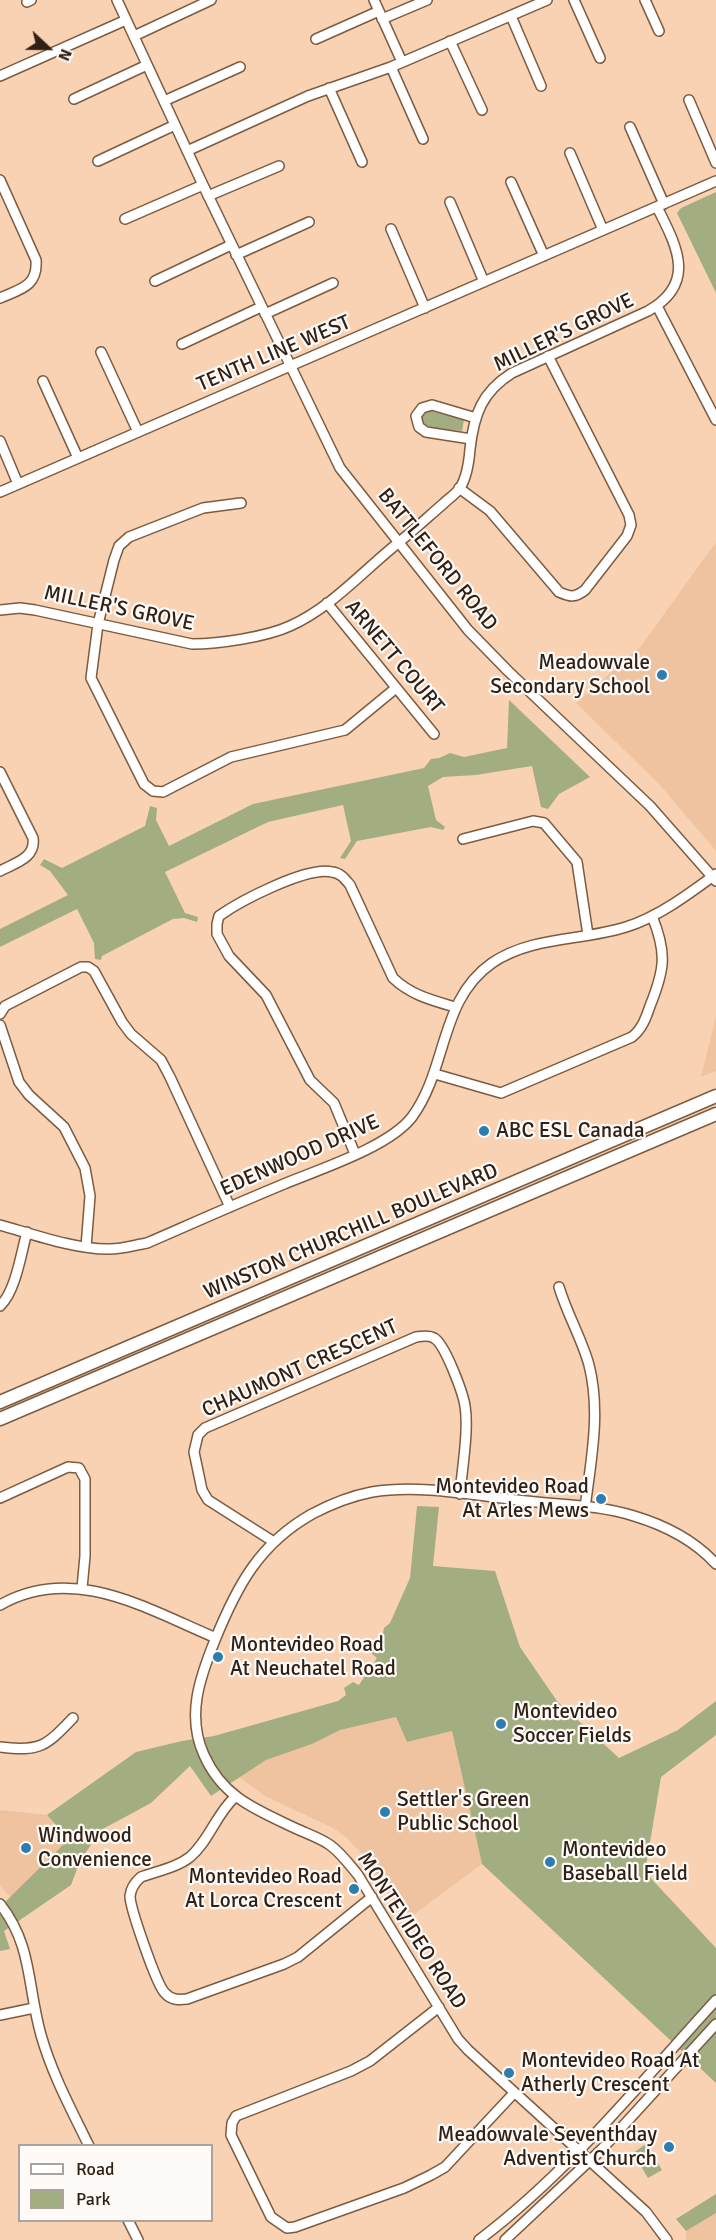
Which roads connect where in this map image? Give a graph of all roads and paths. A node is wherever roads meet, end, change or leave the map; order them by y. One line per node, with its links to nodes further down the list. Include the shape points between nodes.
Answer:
1 (117, 0): 11 (street, BATTLEFORD ROAD)
2 (211, 0): 13 (street)
3 (374, 0): 9 (street)
4 (427, 0): 9 (street)
5 (547, 0): 8 (street)
6 (574, 0): 16 (street)
7 (645, 0): 12 (street)
8 (523, 5): 10 (street)
9 (381, 15): 14 (street); 17 (street)
10 (511, 16): 15 (street); 22 (street)
11 (126, 20): 13 (street, BATTLEFORD ROAD); 21 (street)
12 (659, 31)
13 (134, 36): 18 (street, BATTLEFORD ROAD)
14 (316, 39)
15 (450, 41): 17 (street); 27 (street)
16 (600, 58)
17 (402, 62): 20 (street)
18 (147, 65): 24 (street); 26 (street, BATTLEFORD ROAD)
19 (240, 67): 26 (street)
20 (391, 67): 23 (street); 30 (street)
21 (0, 76)
22 (541, 86)
23 (329, 88): 31 (street); 34 (street)
24 (74, 99)
25 (689, 100): 35 (street)
26 (164, 101): 28 (street, BATTLEFORD ROAD)
27 (482, 110)
28 (175, 125): 31 (street, BATTLEFORD ROAD); 33 (street)
29 (630, 127): 43 (street)
30 (423, 139)
31 (187, 151): 40 (street, BATTLEFORD ROAD)
32 (570, 153): 47 (street)
33 (98, 161)
34 (362, 162)
35 (716, 164)
36 (279, 166): 41 (street)
37 (0, 180): 54 (street, via 36,260 37,271 30,284)
38 (716, 181): 43 (street, TENTH LINE WEST)
39 (511, 182): 50 (street)
40 (202, 185): 41 (street, BATTLEFORD ROAD); 44 (street)
41 (208, 196): 48 (street, BATTLEFORD ROAD)
42 (450, 202): 52 (street)
43 (660, 205): 47 (street, TENTH LINE WEST); 55 (street, MILLER'S GROVE, via 677,248 679,268 675,283)
44 (125, 219)
45 (309, 222): 49 (street)
46 (391, 229): 56 (street)
47 (603, 230): 50 (street, TENTH LINE WEST)
48 (231, 245): 49 (street, BATTLEFORD ROAD); 51 (street)
49 (237, 255): 57 (street, BATTLEFORD ROAD)
50 (544, 256): 52 (street, TENTH LINE WEST)
51 (154, 280)
52 (484, 282): 56 (street, TENTH LINE WEST)
53 (333, 283): 57 (street)
54 (0, 298)
55 (657, 306): 60 (street, MILLER'S GROVE); 64 (street)
56 (424, 308): 61 (street, TENTH LINE WEST)
57 (263, 311): 58 (street); 61 (street, BATTLEFORD ROAD)
58 (182, 344)
59 (102, 352): 65 (street)
60 (548, 357): 63 (street, MILLER'S GROVE, via 498,382 483,399); 70 (street, via 629,515 627,536 585,590 569,597 559,592 490,511)
61 (290, 366): 65 (street, TENTH LINE WEST); 73 (street, BATTLEFORD ROAD, via 340,468)
62 (43, 381): 68 (street)
63 (476, 418): 66 (street, MILLER'S GROVE); 66 (street, via 432,405 422,408 416,416 418,427 426,432)
64 (716, 420)
65 (138, 432): 68 (street, TENTH LINE WEST)
66 (471, 439): 70 (street, MILLER'S GROVE, via 469,465)
67 (0, 441): 69 (street)
68 (78, 458): 69 (street, TENTH LINE WEST)
69 (18, 484): 71 (street, TENTH LINE WEST)
70 (459, 488): 73 (street, MILLER'S GROVE)
71 (0, 492)
72 (242, 503): 76 (street, via 203,508 129,537 119,546 114,560)
73 (398, 543): 74 (street, MILLER'S GROVE); 82 (street, BATTLEFORD ROAD, via 468,630 650,806)
74 (327, 603): 76 (street, MILLER'S GROVE, via 288,627 208,644); 77 (street, ARNETT COURT)
75 (0, 610): 76 (street, MILLER'S GROVE, via 35,610)
76 (98, 624): 77 (street, via 91,678 144,784 153,791 163,792 242,753 345,730)
77 (396, 688): 78 (street, ARNETT COURT)
78 (435, 734)
79 (0, 772): 81 (street, via 34,845 23,860)
80 (463, 839): 84 (street, via 533,821 544,823 577,862)
81 (0, 871)
82 (715, 877): 83 (street, EDENWOOD DRIVE)
83 (652, 916): 84 (street, EDENWOOD DRIVE); 88 (street, via 662,950 661,979 644,1023 632,1037 501,1093)
84 (588, 935): 85 (street, EDENWOOD DRIVE, via 538,943 505,955 474,979)
85 (455, 1007): 88 (street, EDENWOOD DRIVE); 91 (street, via 416,996 393,978 351,885 341,874 329,871 281,882 219,916 217,934 229,956 266,995 310,1080 334,1103)
86 (0, 1014): 92 (street, via 5,1006 81,967 94,971 126,1028 160,1060 170,1077)
87 (0, 1025): 95 (street, via 19,1082 64,1127 85,1167 90,1196)
88 (435, 1074): 91 (street, EDENWOOD DRIVE, via 410,1119 392,1136)
89 (716, 1096): 98 (main road, WINSTON CHURCHILL BOULEVARD)
90 (716, 1114): 99 (main road, WINSTON CHURCHILL BOULEVARD)
91 (355, 1154): 92 (street, EDENWOOD DRIVE)
92 (230, 1207): 95 (street, EDENWOOD DRIVE, via 147,1242 110,1249)
93 (0, 1225): 94 (street, EDENWOOD DRIVE)
94 (27, 1233): 95 (street, EDENWOOD DRIVE); 97 (street, via 10,1290)
95 (86, 1247)
96 (559, 1287): 102 (street, via 588,1362 595,1404)
97 (0, 1306)
98 (0, 1402)
99 (0, 1419)
100 (460, 1494): 102 (street, MONTEVIDEO ROAD); 103 (street, MONTEVIDEO ROAD, via 400,1490 347,1498 315,1512); 103 (street, CHAUMONT CRESCENT, via 465,1406 442,1347 435,1338 416,1337 205,1428 198,1435 194,1452 199,1482 208,1500)
101 (0, 1498): 105 (street, via 68,1467 80,1468 85,1479)
102 (585, 1508): 104 (street, MONTEVIDEO ROAD, via 611,1510 654,1523)
103 (274, 1542): 107 (street, MONTEVIDEO ROAD, via 241,1582)
104 (714, 1558)
105 (82, 1588): 106 (street, via 39,1589); 107 (street, via 113,1595)
106 (0, 1605)
107 (216, 1638): 110 (street, MONTEVIDEO ROAD, via 198,1685 196,1724 207,1761)
108 (73, 1718): 109 (street, via 43,1745 23,1750)
109 (0, 1747)
110 (235, 1797): 111 (street, MONTEVIDEO ROAD, via 329,1845 358,1875); 111 (street, via 188,1858 141,1877 132,1890 131,1904 159,1984 170,1998 186,1999 284,1964 310,1948)
111 (372, 1897): 114 (street, MONTEVIDEO ROAD)
112 (0, 1904): 115 (street, via 18,1930 25,1951)
113 (716, 2000): 120 (street)
114 (439, 2007): 118 (street, MONTEVIDEO ROAD, via 468,2050); 118 (street, via 370,2061 236,2116 231,2135 271,2217 287,2228 296,2227 420,2182 445,2166)
115 (34, 2008): 116 (street); 119 (street, via 57,2081)
116 (0, 2015)
117 (716, 2024): 121 (street)
118 (514, 2093): 120 (street, MONTEVIDEO ROAD)
119 (88, 2144)
120 (578, 2151): 121 (street, MONTEVIDEO ROAD); 124 (street)
121 (590, 2162): 125 (street); 126 (street, MONTEVIDEO ROAD, via 646,2212)
122 (129, 2222): 123 (street)
123 (138, 2240)
124 (479, 2240)
125 (505, 2240)
126 (667, 2240)

